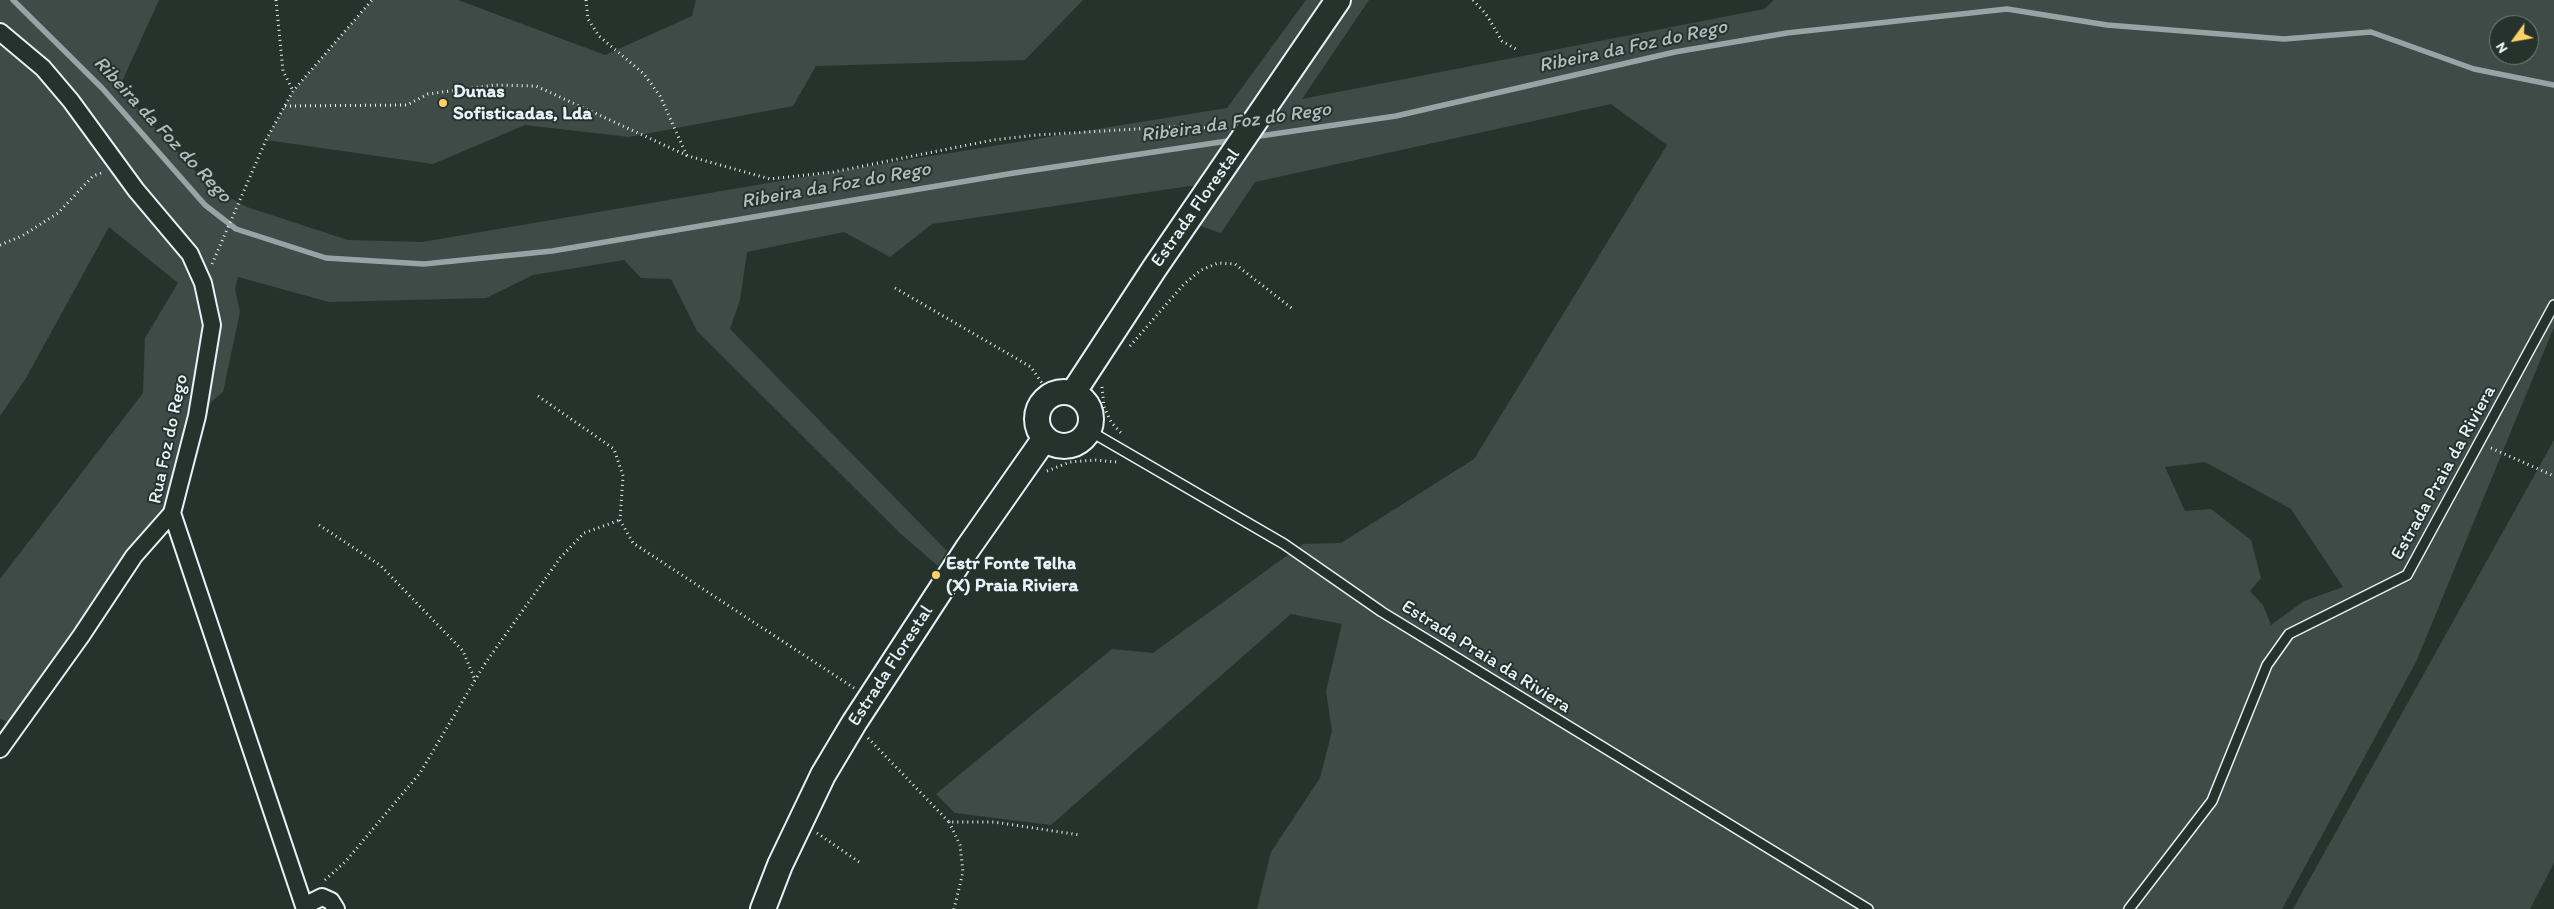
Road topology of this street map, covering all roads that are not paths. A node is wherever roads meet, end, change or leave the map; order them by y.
1 (1338, 0) edge
2 (0, 32) edge
3 (2554, 305) edge
4 (1073, 393) junction
5 (1088, 430) junction
6 (1045, 438) junction
7 (172, 513) junction
8 (0, 749) edge
9 (304, 905) edge
10 (336, 909) edge
11 (763, 909) edge
12 (1868, 909) edge
13 (2129, 909) edge

1 - 4 main road, Estrada Florestal
2 - 7 street, Rua Foz do Rego
3 - 13 lane, Estrada Praia da Riviera
4 - 5 main road
4 - 6 main road
5 - 6 main road
5 - 12 lane, Estrada Praia da Riviera
6 - 11 main road, Estrada Florestal
7 - 8 street
7 - 9 street, Rua Foz do Rego
9 - 10 street

